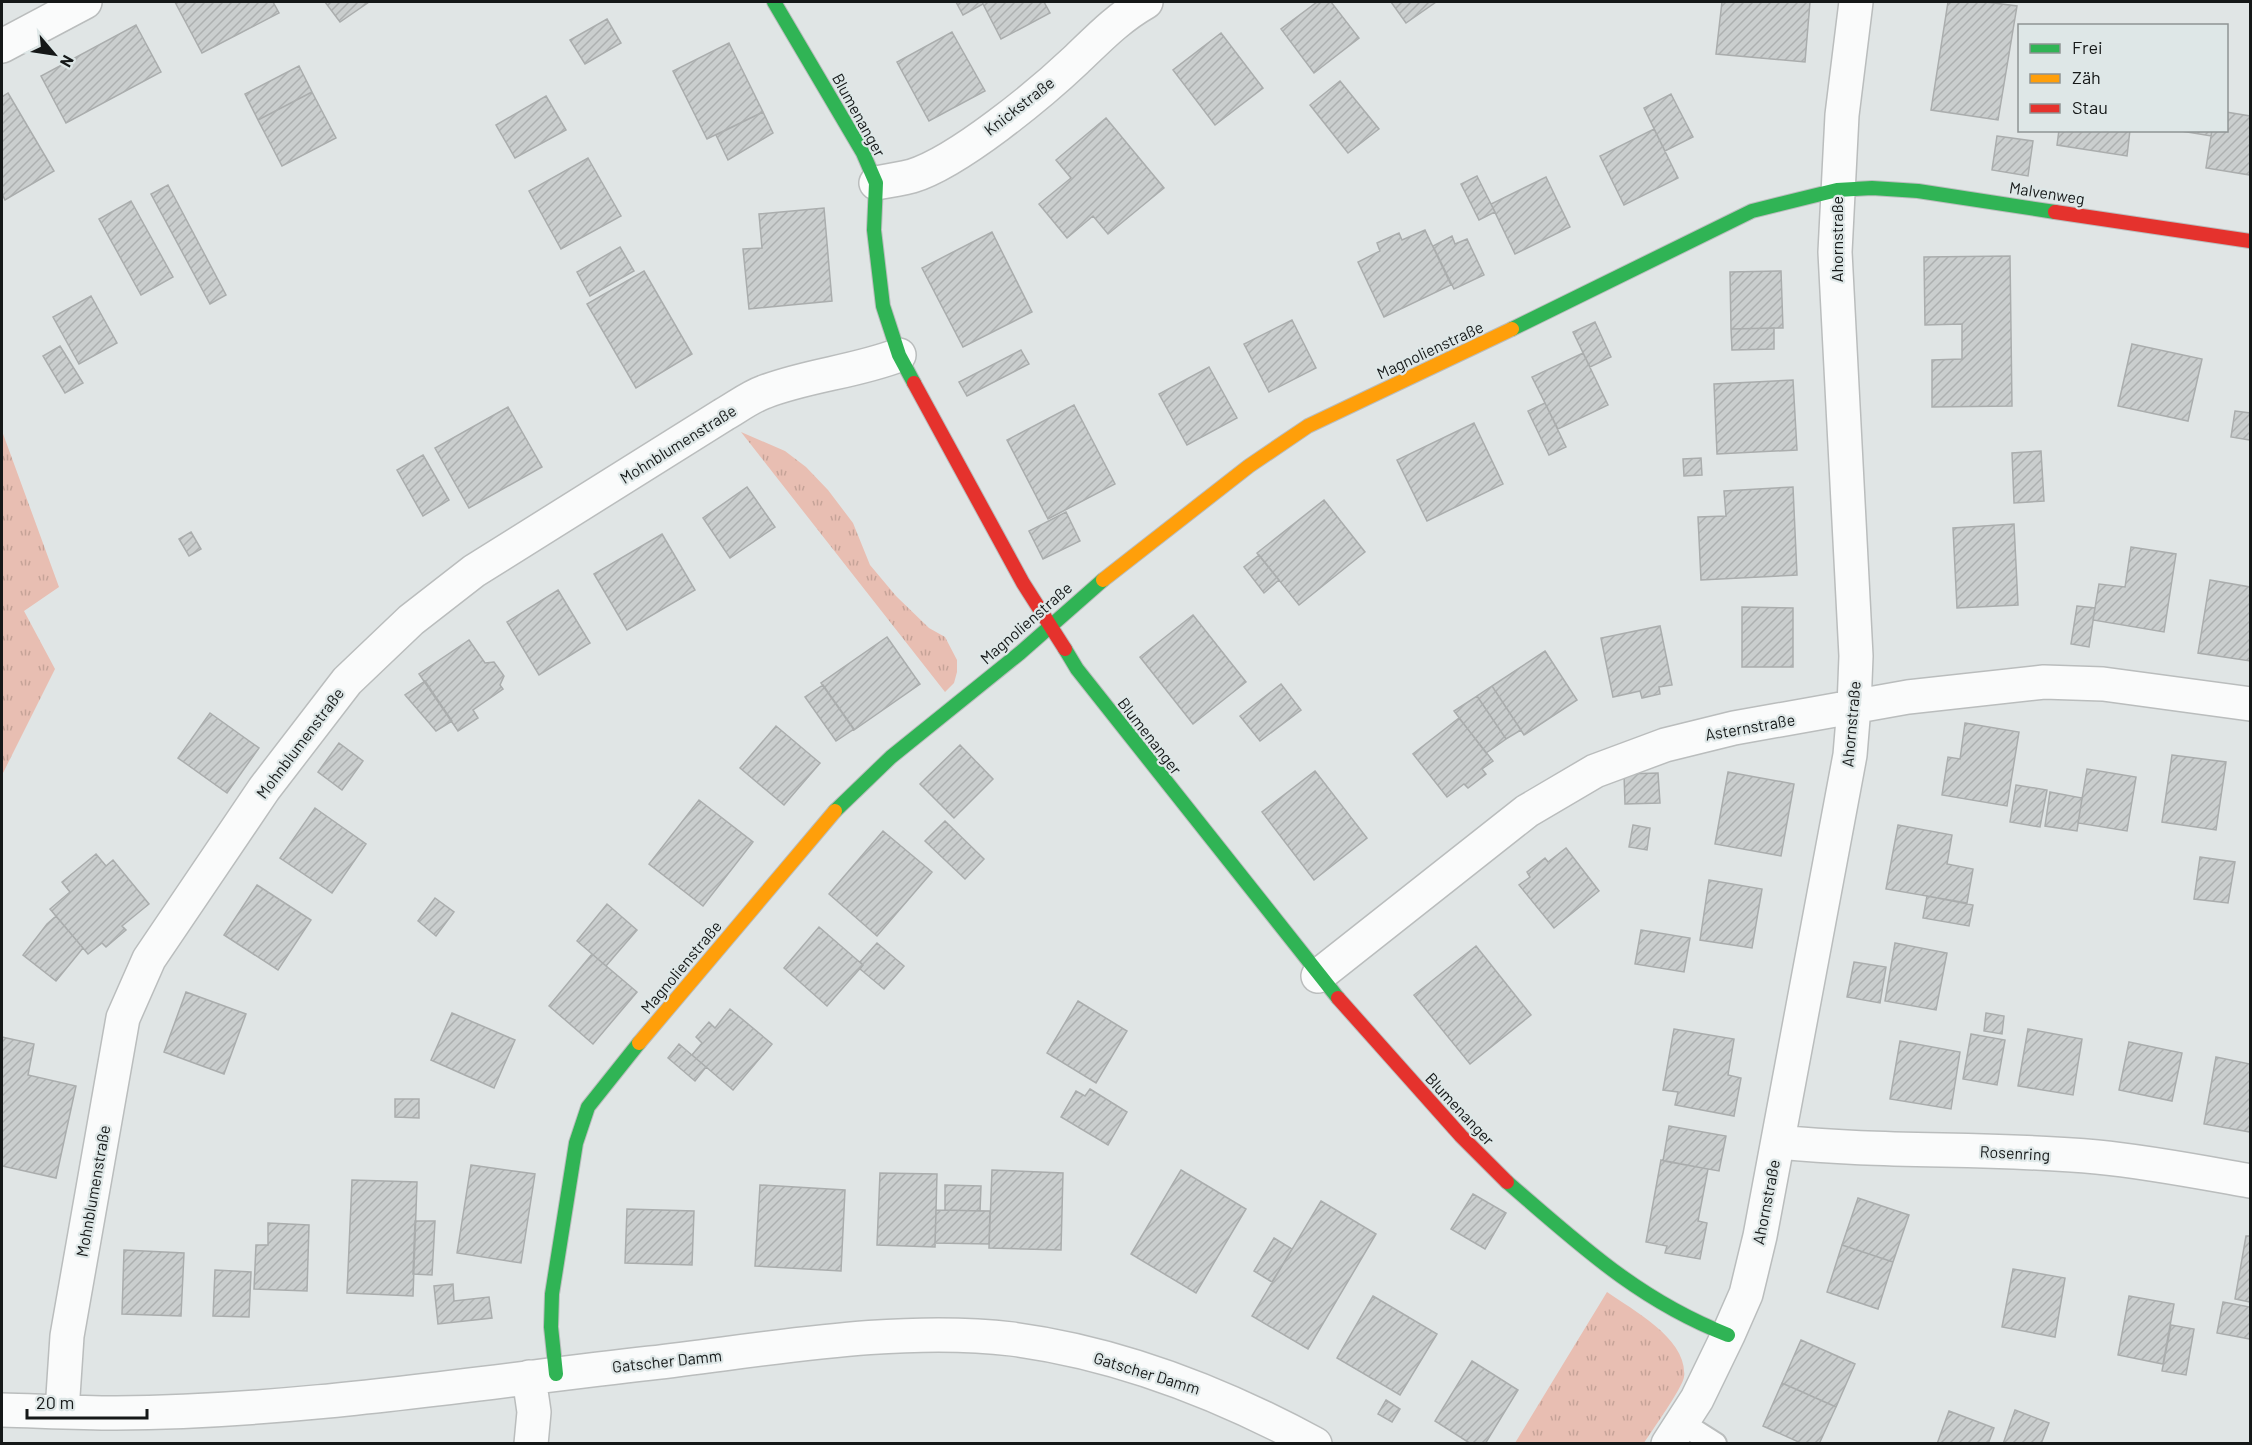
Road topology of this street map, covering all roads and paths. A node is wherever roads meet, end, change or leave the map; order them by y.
1 (85, 2) edge
2 (774, 2) edge
3 (1856, 2) edge
4 (1125, 7) edge
5 (2, 46) edge
6 (876, 183) junction
7 (1837, 190) junction
8 (2250, 241) edge
9 (899, 355) junction
10 (1049, 626) junction
11 (2250, 705) edge
12 (1854, 706) junction
13 (1318, 976) junction
14 (1778, 1142) junction
15 (2250, 1181) edge
16 (1728, 1335) junction
17 (543, 1375) junction
18 (2, 1410) edge
19 (62, 1411) junction
20 (1675, 1433) edge
21 (531, 1443) edge
22 (1315, 1443) edge
23 (1715, 1443) edge

1 - 5 street
2 - 6 street, Blumenanger
3 - 7 street, Ahornstraße
4 - 6 street, Knickstraße
6 - 9 street, Blumenanger
7 - 8 street, Malvenweg
7 - 10 street, Magnolienstraße
7 - 12 street, Ahornstraße
9 - 10 street, Blumenanger
9 - 19 street, Mohnblumenstraße
10 - 13 street, Blumenanger
10 - 17 street, Magnolienstraße
11 - 12 street, Asternstraße
12 - 13 street, Asternstraße
12 - 14 street, Ahornstraße
13 - 16 street, Blumenanger
14 - 15 street, Rosenring
14 - 16 street, Ahornstraße
16 - 20 street, Ahornstraße
17 - 19 street, Gatscher Damm
17 - 21 street
17 - 22 street, Gatscher Damm
18 - 19 street, Gatscher Damm
20 - 23 lane, Ahornstraße

